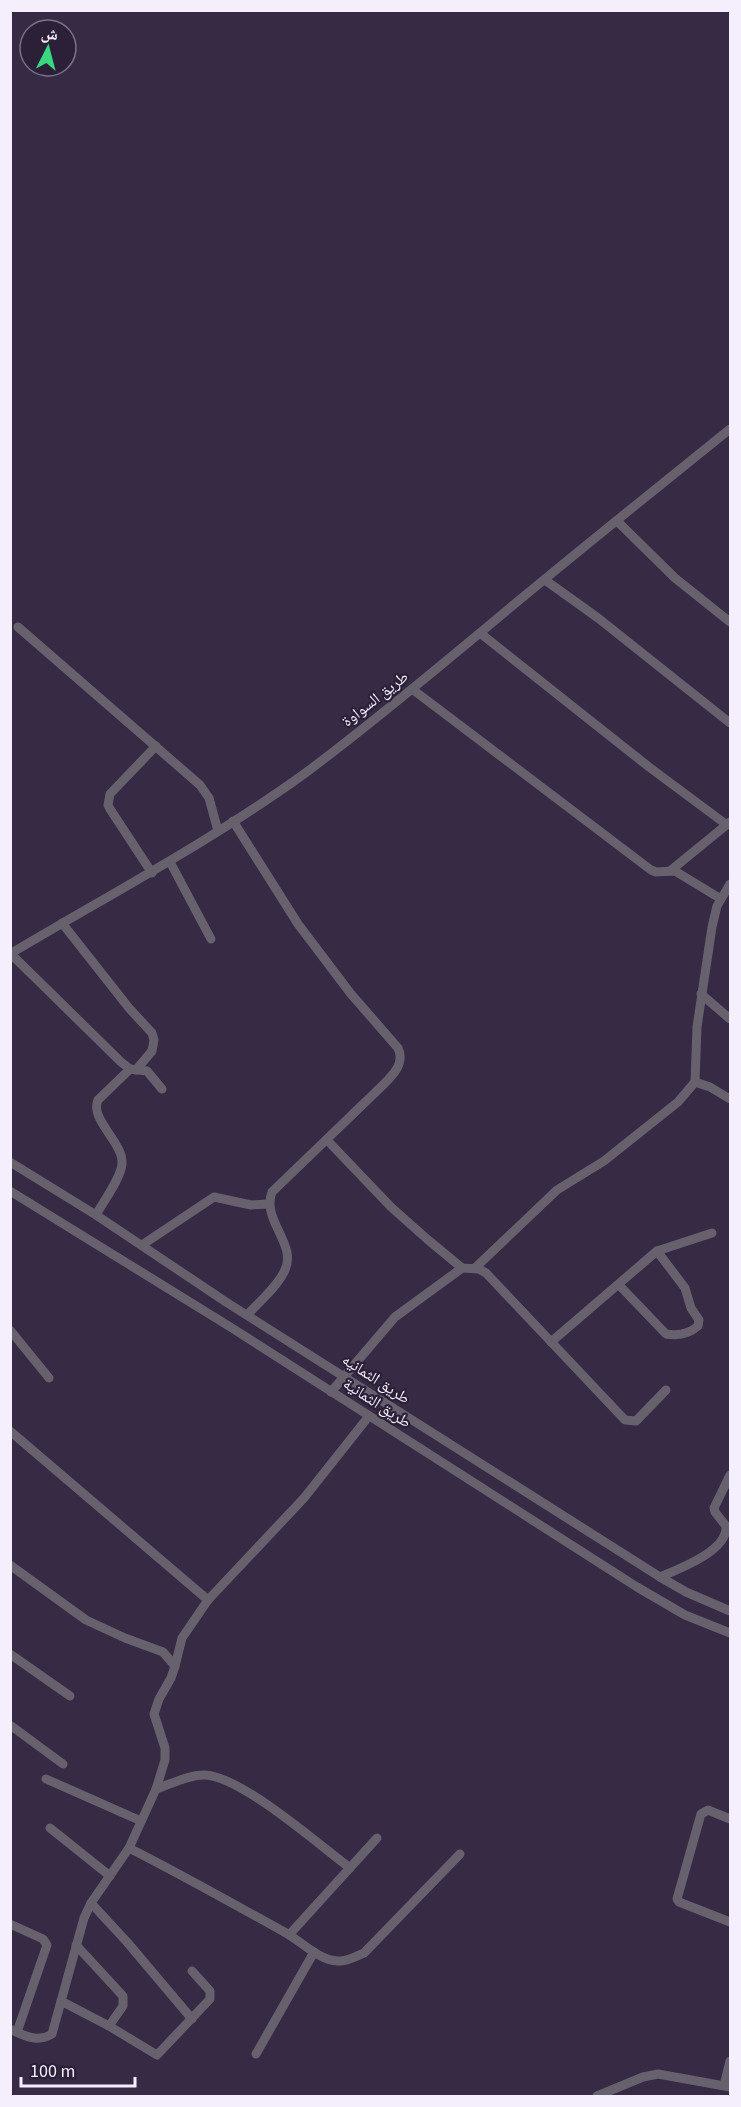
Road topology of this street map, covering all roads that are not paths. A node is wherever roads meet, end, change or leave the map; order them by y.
1 (730, 429) edge
2 (617, 521) junction
3 (545, 580) junction
4 (730, 622) edge
5 (18, 627) dead end
6 (480, 633) junction
7 (412, 689) junction
8 (730, 723) edge
9 (156, 746) junction
10 (233, 821) junction
11 (729, 823) edge
12 (218, 831) junction
13 (170, 862) junction
14 (670, 871) junction
15 (152, 873) junction
16 (730, 884) edge
17 (721, 899) junction
18 (62, 923) junction
19 (211, 939) dead end
20 (11, 954) edge
21 (701, 994) junction
22 (730, 1019) edge
23 (133, 1069) junction
24 (695, 1082) junction
25 (162, 1089) dead end
26 (730, 1099) edge
27 (327, 1140) junction
28 (10, 1162) edge
29 (10, 1191) edge
30 (269, 1204) junction
31 (96, 1215) junction
32 (712, 1233) dead end
33 (142, 1245) junction
34 (657, 1251) junction
35 (462, 1268) junction
36 (476, 1268) junction
37 (619, 1285) junction
38 (247, 1315) junction
39 (10, 1330) edge
40 (551, 1342) junction
41 (344, 1376) junction
42 (49, 1378) dead end
43 (666, 1390) dead end
44 (331, 1392) junction
45 (369, 1416) junction
46 (10, 1431) edge
47 (730, 1475) edge
48 (10, 1565) edge
49 (660, 1577) junction
50 (208, 1600) junction
51 (730, 1611) edge
52 (730, 1633) edge
53 (10, 1654) edge
54 (175, 1666) junction
55 (70, 1696) dead end
56 (10, 1725) edge
57 (63, 1764) dead end
58 (46, 1779) dead end
59 (156, 1789) junction
60 (730, 1819) edge
61 (141, 1821) junction
62 (50, 1828) dead end
63 (377, 1838) dead end
64 (129, 1848) junction
65 (460, 1854) dead end
66 (350, 1868) junction
67 (110, 1876) junction
68 (91, 1903) junction
69 (730, 1922) edge
70 (10, 1924) edge
71 (289, 1935) junction
72 (76, 1945) junction
73 (314, 1952) junction
74 (192, 1971) dead end
75 (61, 2001) junction
76 (192, 2019) junction
77 (109, 2026) junction
78 (14, 2030) edge
79 (256, 2054) dead end
80 (730, 2061) edge
81 (727, 2086) edge
82 (597, 2097) edge

1 - 2 street, طريق السواوة
2 - 3 street, طريق السواوة
2 - 4 street
3 - 6 street, طريق السواوة
3 - 8 street
5 - 9 street
6 - 7 street, طريق السواوة
6 - 11 street
7 - 10 street, طريق السواوة
7 - 14 street
9 - 12 street
9 - 15 street
10 - 12 street, طريق السواوة
10 - 27 street
11 - 14 street
12 - 13 street, طريق السواوة
13 - 15 street, طريق السواوة
13 - 19 street
14 - 17 street
15 - 18 street, طريق السواوة
16 - 17 street
17 - 21 street
18 - 20 street, طريق السواوة
18 - 23 street
20 - 23 street
21 - 22 street
21 - 24 street
23 - 25 street
23 - 31 street
24 - 26 street
24 - 36 street
27 - 30 street
27 - 35 street
28 - 31 street, طريق الثمانيه
29 - 44 street, طريق الثمانية
30 - 33 street
30 - 38 street
31 - 33 street, طريق الثمانيه
32 - 34 street
33 - 38 street, طريق الثمانيه
34 - 37 street
34 - 37 street
35 - 36 street
35 - 41 street
36 - 40 street
37 - 40 street
38 - 41 street, طريق الثمانيه
39 - 42 street
40 - 43 street
41 - 44 street
41 - 49 street, طريق الثمانيه
44 - 45 street, طريق الثمانية
45 - 50 street
45 - 52 street, طريق الثمانية
46 - 50 street
47 - 49 street
48 - 54 street
49 - 51 street, طريق الثمانيه
50 - 54 street
53 - 55 street
54 - 59 street
56 - 57 street
58 - 61 street
59 - 61 street
59 - 66 street
60 - 69 street
61 - 64 street
62 - 67 street
63 - 66 street
64 - 67 street
64 - 71 street
65 - 73 street
66 - 71 street
67 - 68 street
68 - 72 street
68 - 76 street
70 - 78 street
71 - 73 street
72 - 75 street
72 - 77 street
73 - 79 street
74 - 76 street
75 - 77 street
75 - 78 street
76 - 77 street
80 - 81 street
81 - 82 street

